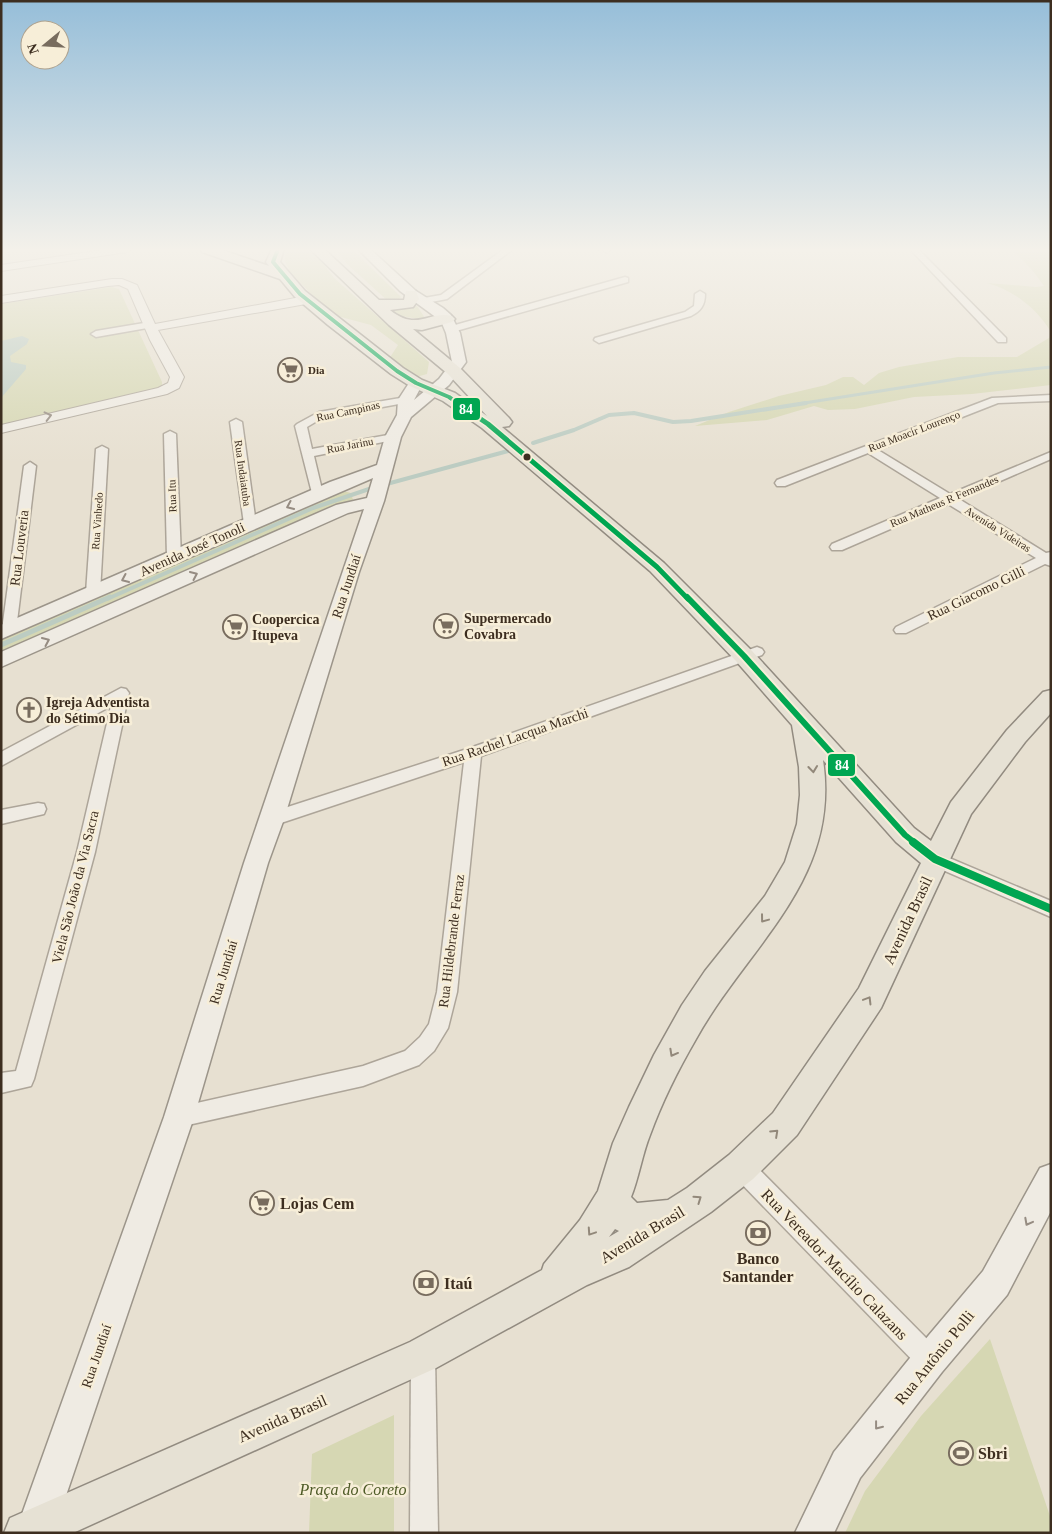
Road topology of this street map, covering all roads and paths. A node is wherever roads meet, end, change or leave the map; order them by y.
1 (148, 321) edge
2 (174, 321) edge
3 (333, 321) edge
4 (447, 321) joint
5 (665, 321) edge
6 (983, 321) edge
7 (394, 322) joint
8 (150, 325) junction
9 (96, 334) dead end
10 (599, 340) dead end
11 (1002, 340) dead end
12 (454, 371) junction
13 (416, 382) junction
14 (473, 389) junction
15 (441, 394) junction
16 (1051, 398) edge
17 (405, 407) junction
18 (236, 422) dead end
19 (488, 424) junction
20 (509, 428) junction
21 (1, 429) edge
22 (170, 434) dead end
23 (393, 437) junction
24 (874, 447) junction
25 (102, 449) dead end
26 (307, 454) junction
27 (1051, 455) edge
28 (30, 466) dead end
29 (781, 483) dead end
30 (372, 488) junction
31 (317, 494) junction
32 (954, 497) junction
33 (250, 524) junction
34 (837, 547) dead end
35 (174, 557) junction
36 (1049, 557) edge
37 (93, 593) junction
38 (901, 630) dead end
39 (5, 632) edge
40 (750, 654) junction
41 (1, 660) edge
42 (1051, 698) edge
43 (803, 721) junction
44 (473, 753) junction
45 (1, 760) edge
46 (38, 809) dead end
47 (1, 817) edge
48 (272, 819) junction
49 (938, 854) junction
50 (1051, 909) edge
51 (1, 1083) edge
52 (179, 1117) junction
53 (741, 1167) junction
54 (1050, 1180) edge
55 (611, 1202) junction
56 (672, 1216) junction
57 (550, 1285) junction
58 (423, 1355) junction
59 (930, 1360) junction
60 (30, 1530) edge
61 (424, 1533) edge
62 (814, 1533) edge

1 - 8 street
2 - 8 street
3 - 13 main road
4 - 7 main road
4 - 12 main road
5 - 10 street
6 - 11 street
7 - 12 main road
8 - 9 street
21 -> 8 street
12 - 14 main road
12 - 15 main road, Rua Jundiaí
13 - 15 main road
13 - 17 main road, Rua Jundiaí
14 - 15 main road
14 - 20 main road
15 - 17 main road, Rua Jundiaí
15 - 19 main road
16 - 24 street, Rua Moacir Lourenço
17 - 23 main road, Rua Jundiaí
17 - 26 street, Rua Campinas
18 - 33 street, Rua Indaiatuba
19 - 20 main road
19 - 40 main road
20 - 40 main road
22 - 35 street, Rua Itu
23 - 26 street, Rua Jarinu
23 - 30 main road, Rua Jundiaí
24 - 29 street, Rua Moacir Lourenço
24 - 32 street, Avenida Videiras
25 - 37 street, Rua Vinhedo
26 - 31 street, Rua Campinas
27 - 32 street, Rua Matheus R Fernandes
28 - 39 street, Rua Louveria
30 - 31 main road, Avenida José Tonoli
41 -> 30 main road, Avenida José Tonoli
30 - 48 main road, Rua Jundiaí
31 -> 33 main road, Avenida José Tonoli
32 - 34 street, Rua Matheus R Fernandes
32 - 36 street, Avenida Videiras
33 - 35 main road, Avenida José Tonoli
35 -> 37 main road, Avenida José Tonoli
36 - 38 street, Rua Giacomo Gilli
37 - 39 main road, Avenida José Tonoli
40 - 43 main road
40 - 44 street, Rua Rachel Lacqua Marchi
40 - 49 main road
42 - 49 main road, Avenida Brasil
43 - 49 main road
43 -> 55 main road
44 - 48 street, Rua Rachel Lacqua Marchi
44 - 52 street, Rua Hildebrande Ferraz
45 - 51 street, Viela São João da Via Sacra
46 - 47 street
48 - 52 main road, Rua Jundiaí
49 - 50 street
53 -> 49 main road, Avenida Brasil
52 - 60 main road, Rua Jundiaí
56 -> 53 main road, Avenida Brasil
53 - 59 street, Rua Vereador Macílio Calazans
54 -> 59 main road, Rua Antônio Polli
55 - 56 main road
55 -> 57 main road
56 - 57 main road, Avenida Brasil
57 - 58 main road, Avenida Brasil
58 - 60 main road, Avenida Brasil
58 - 61 street
59 -> 62 main road, Rua Antônio Polli

